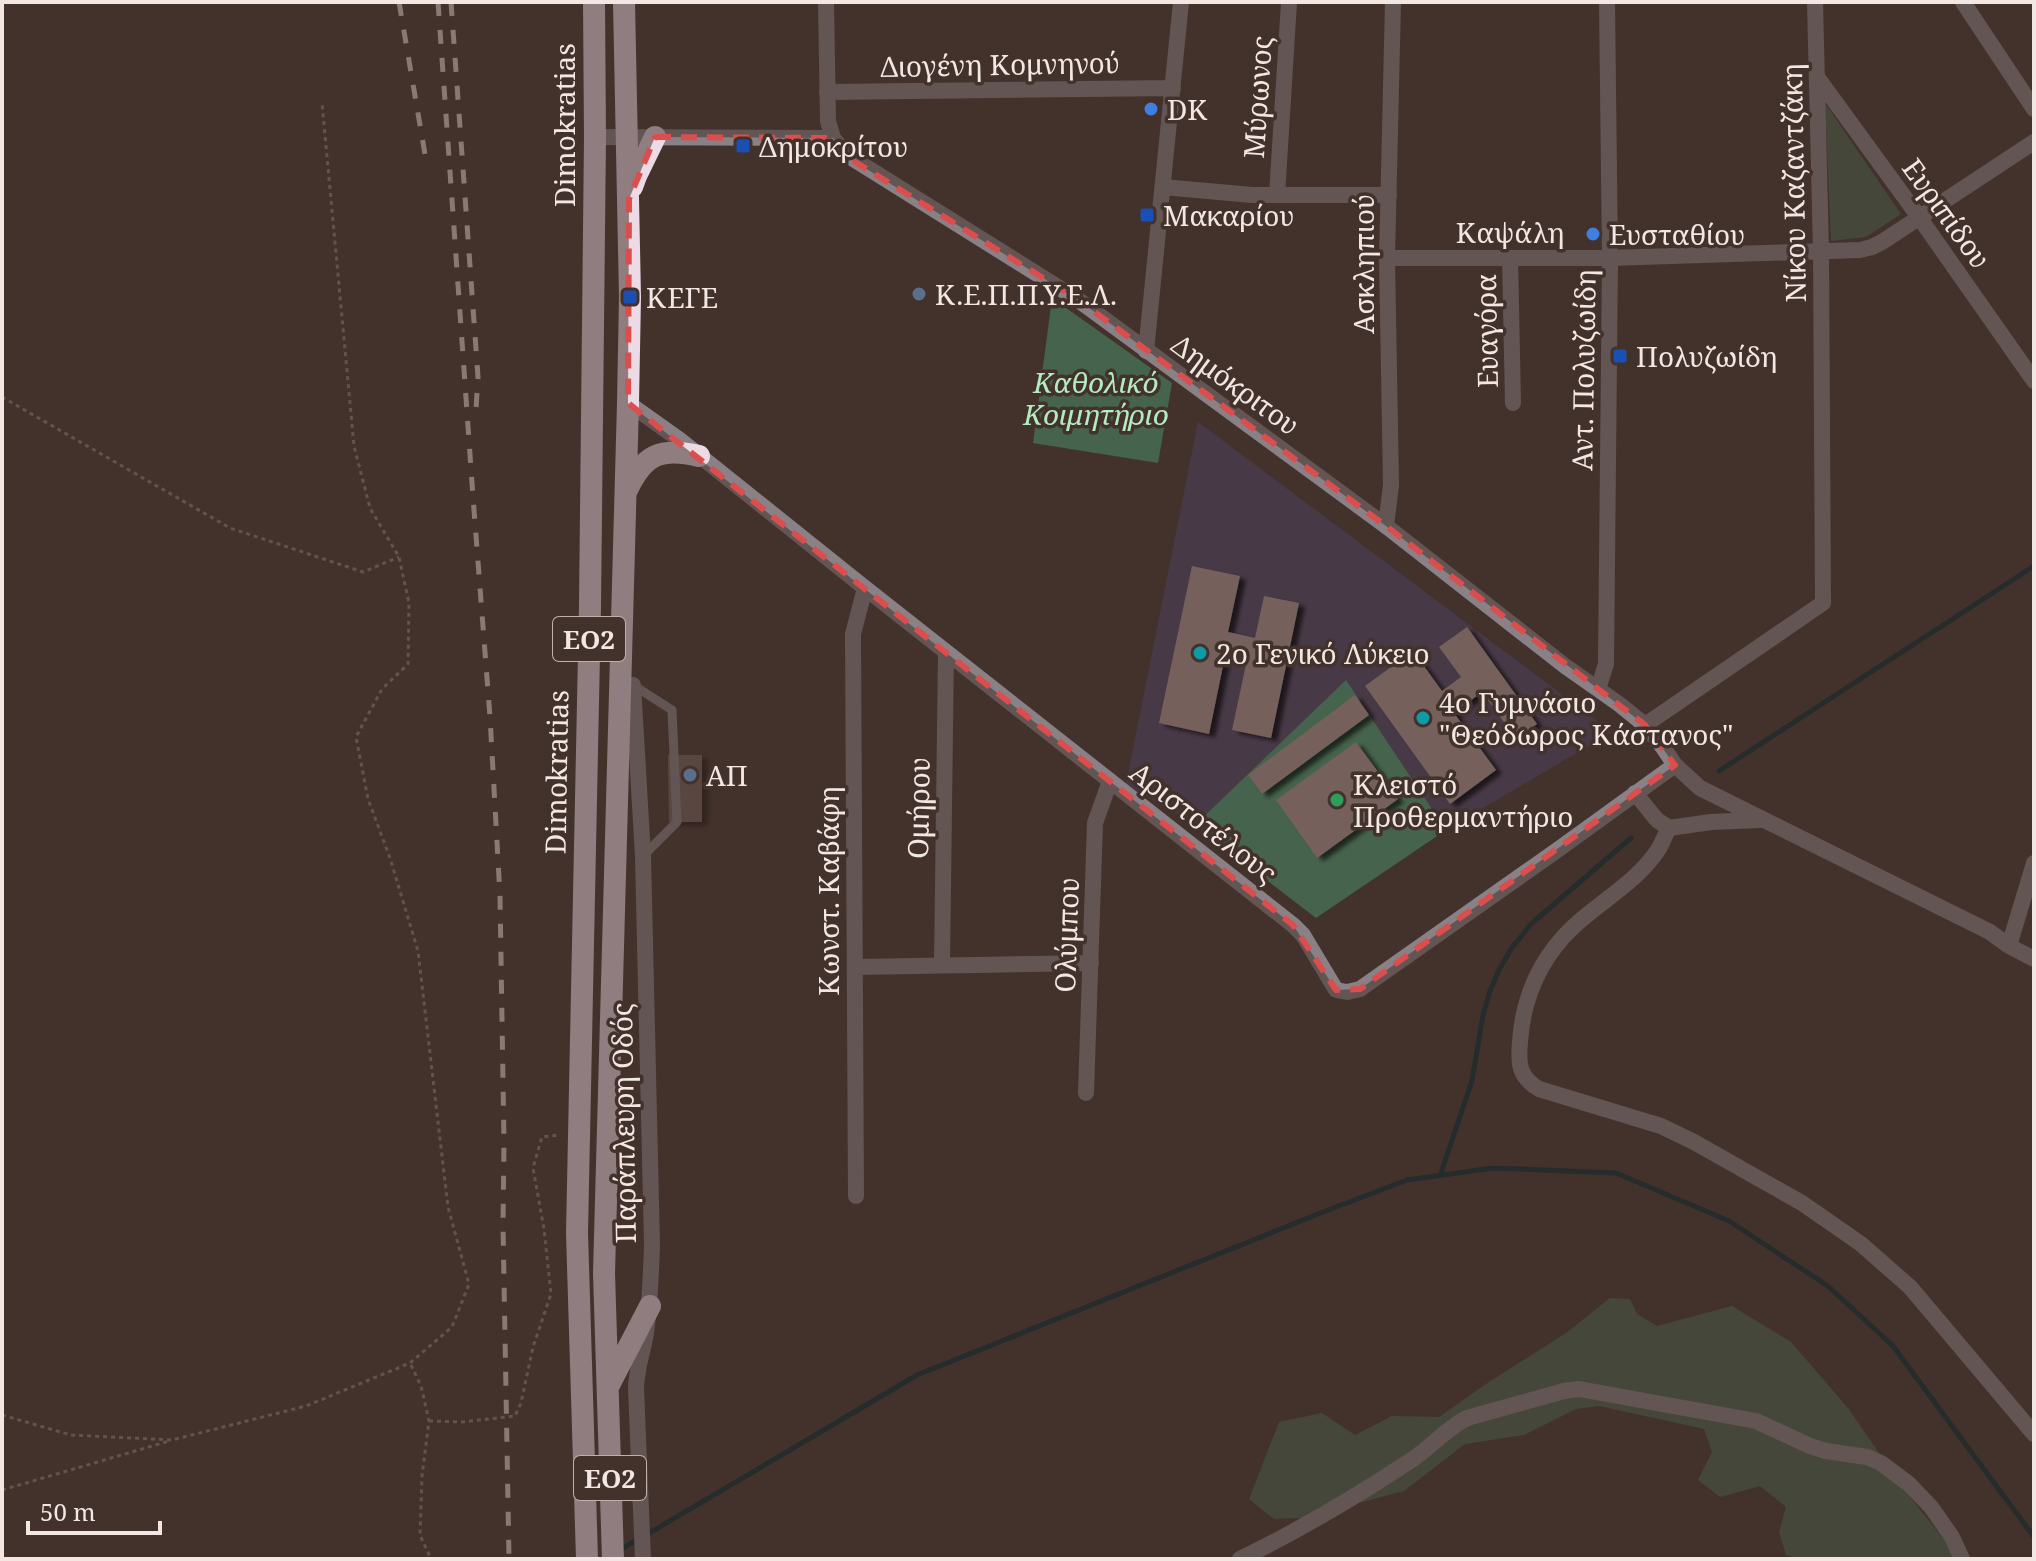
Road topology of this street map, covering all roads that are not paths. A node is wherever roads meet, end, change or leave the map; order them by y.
1 (594, 2) edge
2 (624, 2) edge
3 (826, 2) edge
4 (1181, 2) edge
5 (1289, 2) edge
6 (1393, 2) edge
7 (1607, 2) edge
8 (1815, 2) edge
9 (1963, 2) edge
10 (1817, 77) junction
11 (1173, 88) junction
12 (827, 92) junction
13 (2034, 109) edge
14 (595, 137) junction
15 (627, 137) junction
16 (655, 137) junction
17 (833, 138) junction
18 (2034, 142) edge
19 (1163, 187) junction
20 (1277, 195) junction
21 (1389, 195) junction
22 (629, 199) junction
23 (1919, 217) junction
24 (1821, 251) junction
25 (1387, 258) junction
26 (1510, 258) junction
27 (1610, 258) junction
28 (1146, 351) junction
29 (2034, 381) edge
30 (628, 403) junction
31 (1513, 403) dead end
32 (699, 456) junction
33 (627, 491) junction
34 (1386, 526) junction
35 (865, 588) junction
36 (623, 609) junction
37 (946, 652) junction
38 (633, 685) junction
39 (1598, 689) junction
40 (1645, 725) junction
41 (1675, 765) junction
42 (1110, 781) junction
43 (1635, 793) junction
44 (1762, 820) junction
45 (1669, 828) junction
46 (643, 856) junction
47 (2034, 863) edge
48 (2009, 946) junction
49 (2034, 959) edge
50 (1091, 963) junction
51 (942, 965) junction
52 (855, 967) junction
53 (1086, 1093) dead end
54 (856, 1196) dead end
55 (650, 1306) junction
56 (606, 1395) junction
57 (2034, 1434) edge
58 (587, 1559) edge
59 (613, 1559) edge
60 (643, 1559) edge
61 (1240, 1559) edge
62 (1962, 1559) edge

1 - 14 highway, Dimokratias / ΕΟ2
2 - 15 highway, ΕΟ2
3 - 12 street
4 - 11 street
5 - 20 street, Μύρωνος
6 - 21 street, Ασκληπιού
7 - 27 street, Αντ. Πολυζωίδη
8 - 10 street, Νίκου Καζαντζάκη
9 - 13 street
10 - 23 street, Ευριπίδου
10 - 24 street, Νίκου Καζαντζάκη
11 - 12 street, Διογένη Κομνηνού
11 - 19 street
12 - 17 street
14 - 15 street
14 - 58 highway, Dimokratias / ΕΟ2
15 - 16 street
15 - 22 highway, ΕΟ2
16 - 17 street
16 - 22 highway
17 - 28 street, Δημόκριτου
18 - 23 street
19 - 20 street
19 - 28 street
20 - 21 street
21 - 25 street, Ασκληπιού
22 - 30 highway, ΕΟ2
23 - 24 street, Καψάλη
23 - 29 street, Ευριπίδου
24 - 27 street, Καψάλη
24 - 40 street, Νίκου Καζαντζάκη
25 - 26 street, Καψάλη
25 - 34 street, Ασκληπιού
26 - 27 street, Καψάλη
26 - 31 street, Ευαγόρα
27 - 39 street, Αντ. Πολυζωίδη
28 - 34 street, Δημόκριτου
30 - 32 street, Αριστοτέλους
30 - 33 highway, ΕΟ2
32 - 33 highway
32 - 35 street, Αριστοτέλους
33 - 36 highway, ΕΟ2
34 - 39 street, Δημόκριτου
35 - 37 street, Αριστοτέλους
35 - 52 street, Κωνστ. Καβάφη
36 - 38 highway
36 - 56 highway, ΕΟ2
37 - 42 street, Αριστοτέλους
37 - 51 street, Ομήρου
38 - 46 street, Παράπλευρη Οδός
38 - 46 lane
39 - 40 street
40 - 41 street
41 - 43 street, Αριστοτέλους
41 - 44 street
42 - 43 street, Αριστοτέλους
42 - 50 street, Ολύμπου
43 - 45 street
44 - 45 street
44 - 48 street
45 - 57 street
46 - 55 street, Παράπλευρη Οδός
47 - 48 street
48 - 49 street
50 - 51 street
50 - 53 street, Ολύμπου
51 - 52 street
52 - 54 street, Κωνστ. Καβάφη
55 - 56 highway
55 - 60 street, Παράπλευρη Οδός
56 - 59 highway, ΕΟ2
61 - 62 street

